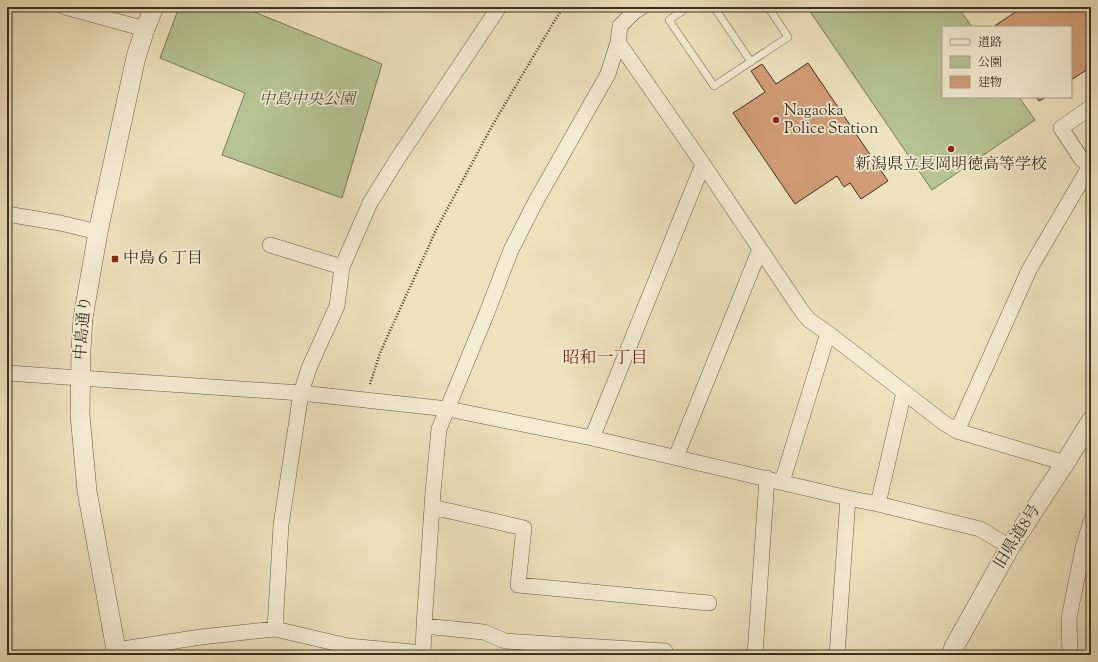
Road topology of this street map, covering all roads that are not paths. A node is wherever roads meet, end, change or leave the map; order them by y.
1 (65, 7) edge
2 (154, 7) edge
3 (500, 7) edge
4 (642, 7) edge
5 (688, 7) edge
6 (714, 7) edge
7 (768, 7) edge
8 (145, 29) junction
9 (618, 42) junction
10 (751, 62) junction
11 (1091, 107) edge
12 (703, 164) junction
13 (1091, 164) edge
14 (7, 214) edge
15 (98, 232) junction
16 (270, 245) dead end
17 (760, 249) junction
18 (342, 267) junction
19 (828, 333) junction
20 (7, 373) edge
21 (80, 379) junction
22 (904, 392) junction
23 (301, 394) junction
24 (448, 409) junction
25 (1089, 429) edge
26 (957, 430) junction
27 (592, 438) junction
28 (676, 457) junction
29 (1065, 463) junction
30 (767, 478) junction
31 (782, 482) junction
32 (848, 498) junction
33 (878, 504) junction
34 (432, 507) junction
35 (1091, 521) edge
36 (1010, 547) junction
37 (1087, 549) edge
38 (709, 603) dead end
39 (424, 626) junction
40 (275, 629) junction
41 (116, 652) edge
42 (423, 654) edge
43 (665, 655) edge
44 (755, 655) edge
45 (837, 655) edge
46 (951, 655) edge
47 (1070, 655) edge

1 - 8 street
2 - 8 street, 中島通り
3 - 18 street
4 - 9 street
5 - 10 lane
6 - 10 lane
7 - 10 lane
8 - 15 street, 中島通り
9 - 12 street
9 - 24 street
11 - 13 street
12 - 17 street
12 - 27 street
13 - 26 street
14 - 15 street
15 - 21 street, 中島通り
16 - 18 street
17 - 19 street
17 - 28 street
18 - 23 street
19 - 22 street
19 - 31 street
20 - 21 street
21 - 23 street
21 - 41 street, 中島通り
22 - 26 street
22 - 33 street
23 - 24 street
23 - 40 street
24 - 27 street
24 - 34 street
25 - 29 street, 旧県道8号
26 - 29 street
27 - 28 street
28 - 30 street
29 - 36 street, 旧県道8号
30 - 31 street
30 - 44 street
31 - 32 street
32 - 33 street
32 - 45 street
33 - 36 street
34 - 38 street
34 - 39 street
35 - 37 street
36 - 46 street, 旧県道8号
37 - 47 street
39 - 42 street
39 - 43 street
40 - 41 street
40 - 42 street

